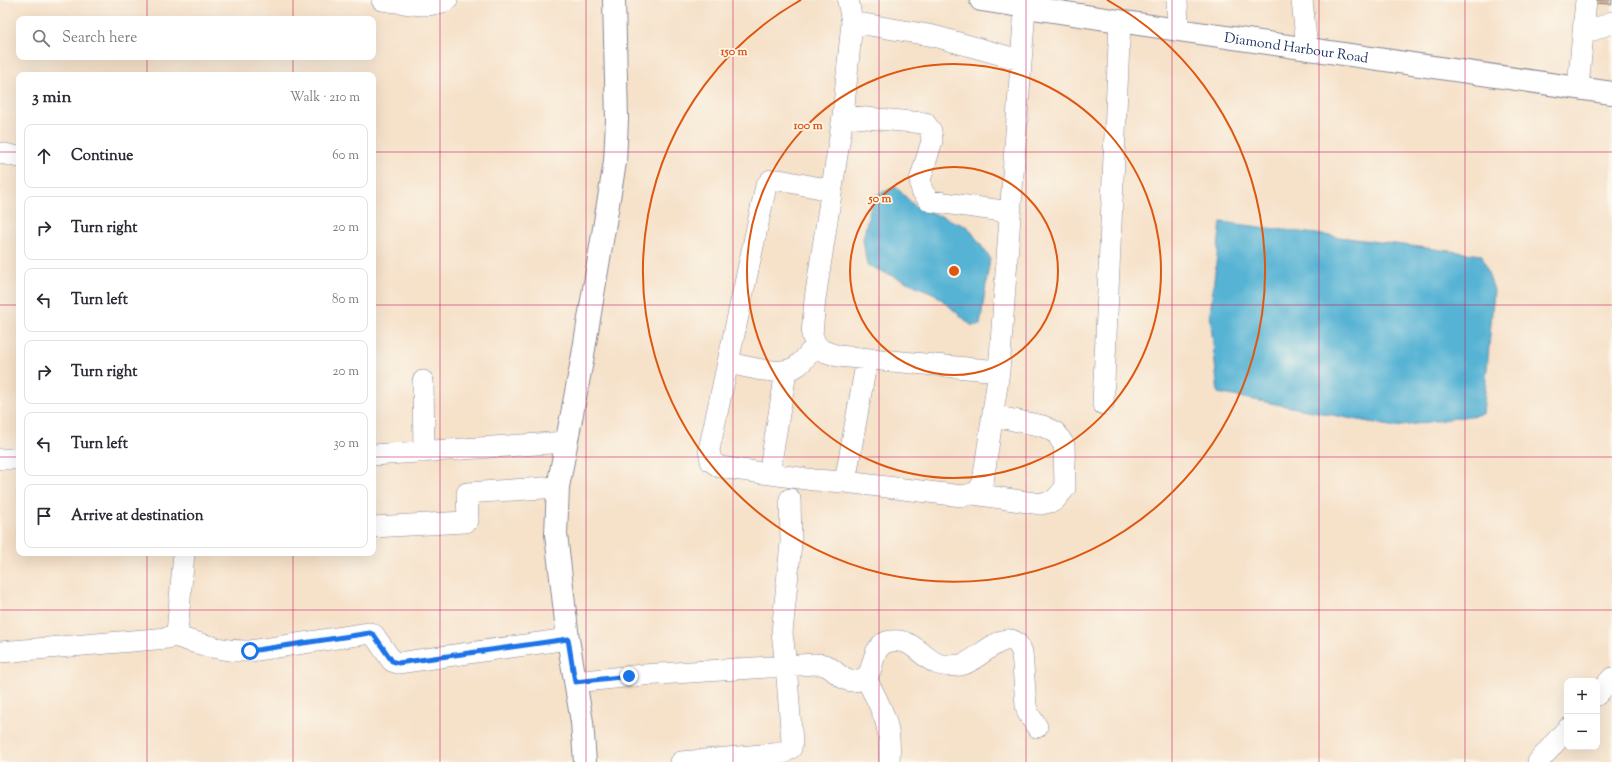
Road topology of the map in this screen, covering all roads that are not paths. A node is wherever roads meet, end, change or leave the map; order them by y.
1 (382, 0) edge
2 (447, 0) edge
3 (614, 0) edge
4 (848, 0) edge
5 (981, 0) edge
6 (1177, 0) edge
7 (1302, 0) edge
8 (1586, 0) edge
9 (1027, 4) edge
10 (1120, 21) junction
11 (852, 22) junction
12 (1612, 22) edge
13 (1178, 30) junction
14 (1584, 34) junction
15 (1308, 49) junction
16 (1020, 60) junction
17 (1578, 88) junction
18 (1612, 93) edge
19 (843, 116) junction
20 (0, 153) edge
21 (16, 156) edge
22 (831, 190) junction
23 (1010, 212) junction
24 (816, 345) junction
25 (867, 359) junction
26 (728, 363) junction
27 (999, 371) junction
28 (786, 372) junction
29 (423, 381) dead end
30 (1103, 404) dead end
31 (994, 416) junction
32 (566, 442) junction
33 (424, 452) junction
34 (376, 455) edge
35 (0, 459) edge
36 (16, 459) edge
37 (770, 474) junction
38 (845, 482) junction
39 (558, 487) junction
40 (974, 494) junction
41 (790, 499) dead end
42 (376, 527) edge
43 (184, 556) edge
44 (174, 636) junction
45 (568, 639) junction
46 (0, 652) edge
47 (786, 666) junction
48 (866, 678) junction
49 (1612, 678) edge
50 (575, 682) junction
51 (1600, 691) edge
52 (1037, 727) dead end
53 (1564, 732) edge
54 (585, 762) edge
55 (681, 762) edge
56 (889, 762) edge
57 (1538, 762) edge

1 - 2 street
3 - 32 main road
4 - 11 street
5 - 9 main road, Diamond Harbour Road
6 - 13 street
7 - 15 street
8 - 14 street
9 - 10 main road, Diamond Harbour Road
9 - 16 street
10 - 13 main road, Diamond Harbour Road
10 - 30 street
11 - 16 street
11 - 19 street
12 - 14 street
13 - 15 main road, Diamond Harbour Road
14 - 17 street
15 - 17 main road, Diamond Harbour Road
16 - 23 street
17 - 18 main road, Diamond Harbour Road
19 - 22 street
19 - 23 street
20 - 21 street
22 - 24 street
22 - 26 street
23 - 27 street
24 - 25 street
24 - 28 street
25 - 27 street
25 - 38 street
26 - 28 street
26 - 37 street
27 - 31 street
28 - 37 street
29 - 33 street
31 - 40 street
31 - 40 street
32 - 33 street
32 - 39 main road
33 - 34 street
35 - 36 street
37 - 38 street
38 - 40 street
39 - 42 street
39 - 45 main road
41 - 47 street
43 - 44 street
44 - 45 street
44 - 46 street
45 - 50 main road
47 - 48 street
47 - 50 street
47 - 55 street
48 - 52 street
48 - 56 street
49 - 51 street
50 - 54 main road
53 - 57 street

